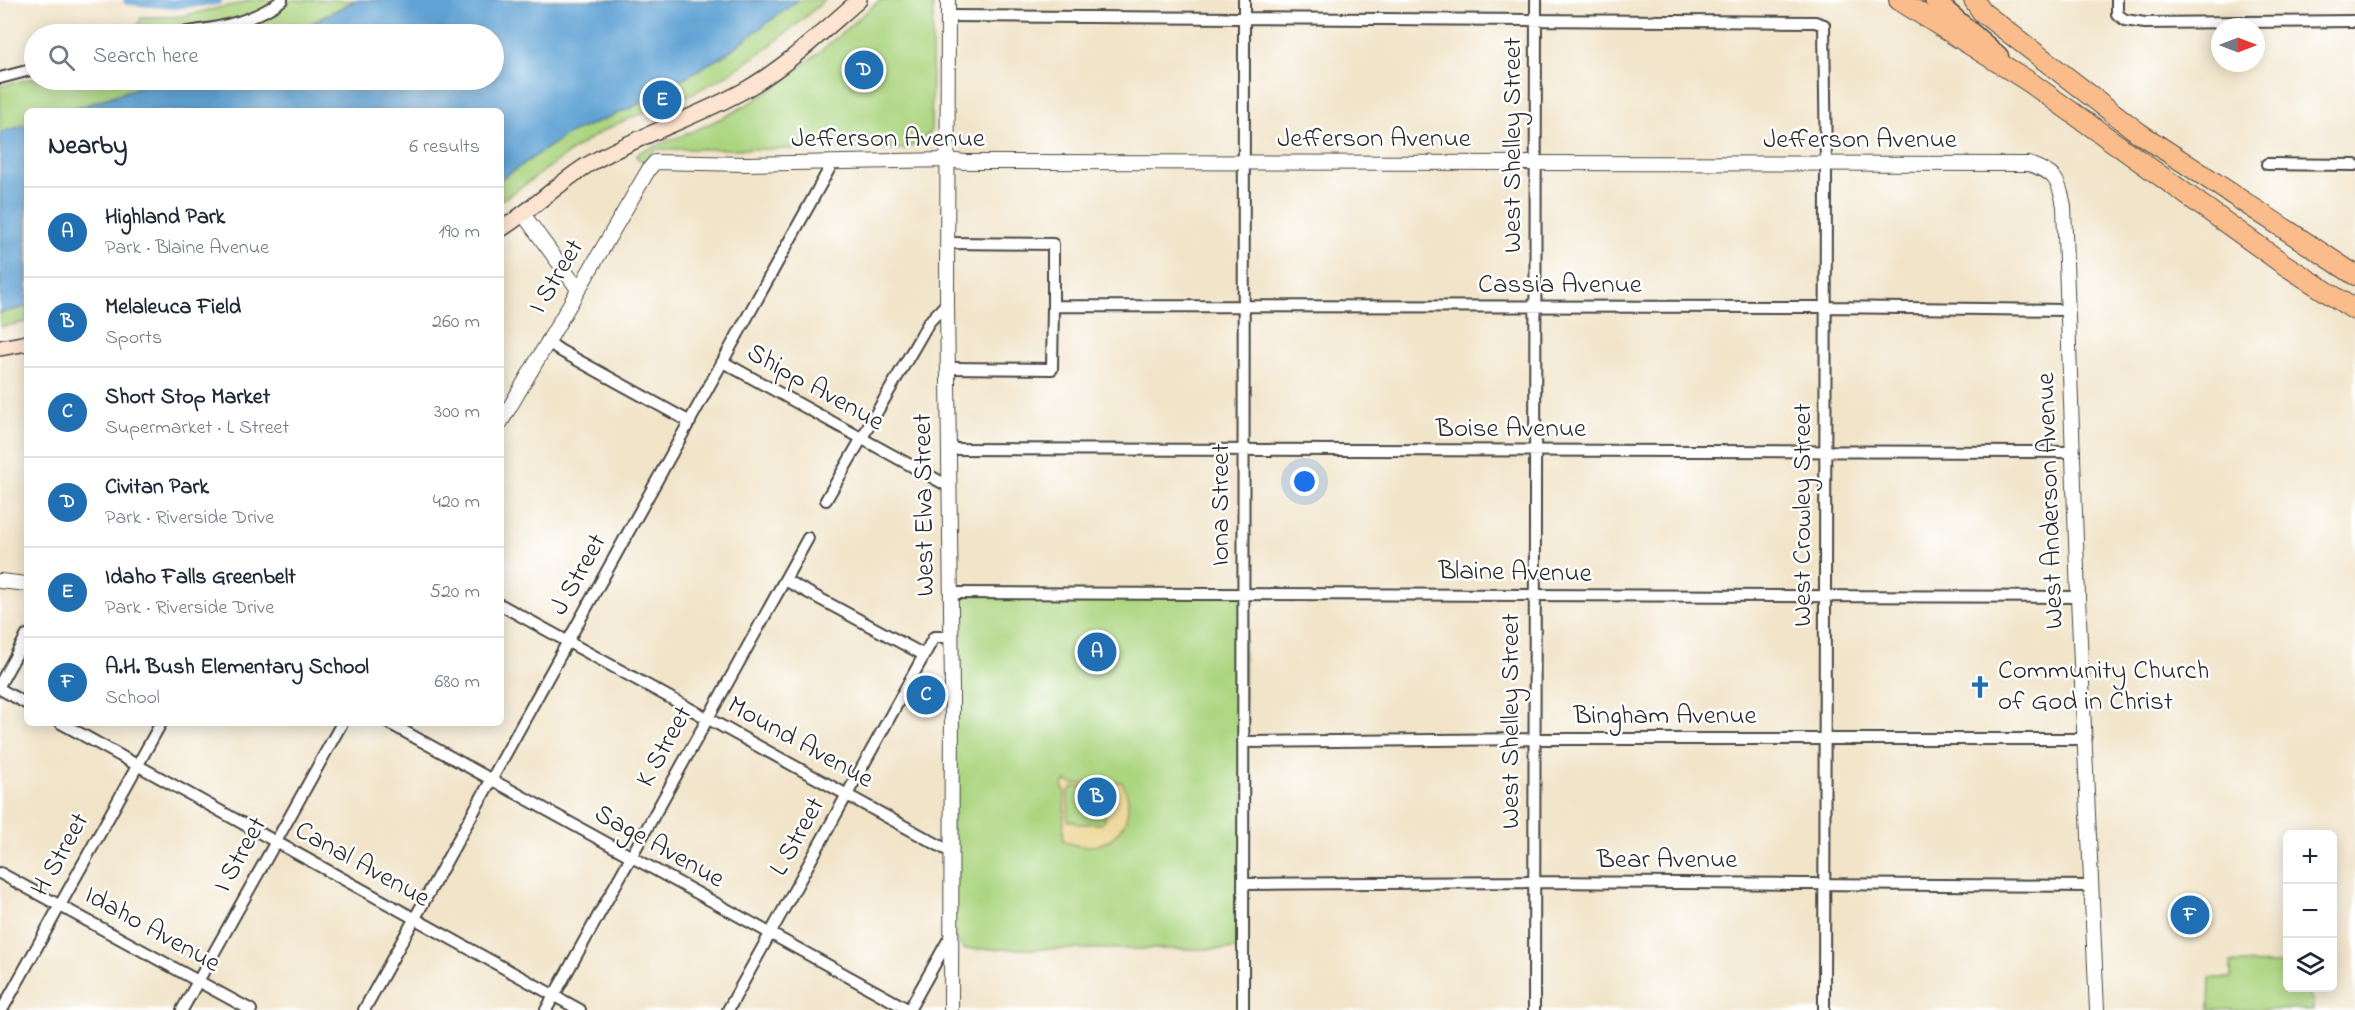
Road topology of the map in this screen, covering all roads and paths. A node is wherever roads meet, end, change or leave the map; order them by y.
1 (282, 0) edge
2 (859, 0) edge
3 (948, 0) edge
4 (1244, 0) edge
5 (1536, 0) edge
6 (1899, 0) edge
7 (1934, 0) edge
8 (2117, 0) edge
9 (1975, 4) edge
10 (948, 16) junction
11 (1244, 19) junction
12 (1536, 21) junction
13 (2355, 21) edge
14 (232, 24) edge
15 (24, 72) edge
16 (0, 78) edge
17 (2031, 83) junction
18 (947, 160) junction
19 (658, 161) joint
20 (833, 162) junction
21 (1244, 162) junction
22 (1535, 164) junction
23 (1826, 164) junction
24 (2267, 164) dead end
25 (2355, 165) edge
26 (2064, 206) joint
27 (523, 214) junction
28 (2268, 219) junction
29 (504, 227) edge
30 (947, 243) junction
31 (2355, 260) edge
32 (2282, 263) junction
33 (2355, 274) edge
34 (579, 289) junction
35 (947, 303) junction
36 (1053, 306) junction
37 (1244, 307) junction
38 (1535, 308) junction
39 (1826, 308) junction
40 (2067, 310) junction
41 (2355, 310) edge
42 (2355, 322) edge
43 (547, 341) junction
44 (24, 343) edge
45 (0, 348) edge
46 (723, 362) junction
47 (948, 368) junction
48 (504, 417) edge
49 (690, 422) junction
50 (861, 440) junction
51 (949, 449) junction
52 (1244, 450) junction
53 (1535, 451) junction
54 (1826, 451) junction
55 (2074, 452) junction
56 (950, 487) junction
57 (826, 500) dead end
58 (808, 538) dead end
59 (785, 580) junction
60 (0, 581) edge
61 (24, 584) edge
62 (951, 593) junction
63 (1244, 594) junction
64 (1534, 595) junction
65 (1826, 595) junction
66 (2078, 597) junction
67 (504, 606) edge
68 (951, 637) junction
69 (24, 640) edge
70 (567, 642) junction
71 (924, 655) junction
72 (0, 684) edge
73 (0, 689) edge
74 (24, 702) edge
75 (707, 717) junction
76 (66, 726) edge
77 (159, 726) edge
78 (340, 726) edge
79 (394, 726) edge
80 (1534, 739) junction
81 (1825, 739) junction
82 (2086, 739) junction
83 (1243, 742) junction
84 (137, 765) junction
85 (491, 780) junction
86 (847, 796) junction
87 (276, 843) junction
88 (951, 852) junction
89 (631, 857) junction
90 (0, 873) edge
91 (1533, 882) junction
92 (1825, 882) junction
93 (1243, 884) junction
94 (2092, 886) junction
95 (59, 904) junction
96 (415, 920) junction
97 (770, 934) junction
98 (951, 935) junction
99 (199, 981) junction
100 (554, 996) junction
101 (2, 1010) edge
102 (182, 1010) edge
103 (251, 1010) edge
104 (364, 1010) edge
105 (546, 1010) edge
106 (580, 1010) edge
107 (728, 1010) edge
108 (909, 1010) edge
109 (951, 1010) edge
110 (1243, 1010) edge
111 (1534, 1010) edge
112 (1824, 1010) edge
113 (2097, 1010) edge

1 - 14 street
2 - 27 main road
3 - 10 street, West Elva Street
4 - 11 street, Iona Street
5 - 12 street, West Shelley Street
6 - 17 highway
7 - 17 highway
8 - 13 street
9 - 28 highway
10 - 11 street
10 - 18 street, West Elva Street
11 - 12 street
11 - 21 street, Iona Street
12 - 22 street, West Shelley Street
12 - 23 street, West Crowley Street
15 - 16 street
17 - 32 highway
18 - 20 street, Jefferson Avenue
18 - 21 street, Jefferson Avenue
18 - 30 street, West Elva Street
19 - 20 street, Jefferson Avenue
19 - 34 street, I Street
20 - 46 street, J Street
21 - 22 street, Jefferson Avenue
21 - 37 street, Iona Street
22 - 23 street, Jefferson Avenue
22 - 38 street, West Shelley Street
23 - 26 street, Jefferson Avenue
23 - 39 street, West Crowley Street
24 - 25 street
26 - 40 street, West Anderson Avenue
27 - 29 main road
27 - 34 street
28 - 31 highway
28 - 33 highway
30 - 35 street, West Elva Street
30 - 36 street
32 - 41 highway
32 - 42 highway
34 - 43 street, I Street
35 - 47 street, West Elva Street
35 - 50 street
36 - 37 street, Cassia Avenue
36 - 47 street
37 - 38 street, Cassia Avenue
37 - 52 street, Iona Street
38 - 39 street, Cassia Avenue
38 - 53 street, West Shelley Street
39 - 40 street, Cassia Avenue
39 - 54 street, West Crowley Street
40 - 55 street, West Anderson Avenue
43 - 48 street, I Street
43 - 49 street
44 - 45 main road
46 - 49 street, J Street
46 - 50 street, Shipp Avenue
47 - 51 street, West Elva Street
49 - 70 street, J Street
50 - 56 street, Shipp Avenue
50 - 57 street
51 - 52 street, Boise Avenue
51 - 56 street, West Elva Street
52 - 53 street, Boise Avenue
52 - 63 street, Iona Street
53 - 54 street, Boise Avenue
53 - 64 street, West Shelley Street
54 - 55 street, Boise Avenue
54 - 65 street, West Crowley Street
55 - 66 street, West Anderson Avenue
56 - 62 street, West Elva Street
58 - 59 street, K Street
59 - 71 street
59 - 75 street, K Street
60 - 61 street
62 - 63 street, Blaine Avenue
62 - 68 street, West Elva Street
63 - 64 street, Blaine Avenue
63 - 83 street, Iona Street
64 - 65 street, Blaine Avenue
64 - 80 street, West Shelley Street
65 - 66 street, Blaine Avenue
65 - 81 street, West Crowley Street
66 - 82 street, West Anderson Avenue
67 - 70 street, Mound Avenue
68 - 71 street, L Street
68 - 88 street, West Elva Street
69 - 72 street
70 - 75 street, Mound Avenue
70 - 85 street, J Street
71 - 86 street, L Street
73 - 74 street
75 - 86 street, Mound Avenue
75 - 89 street, K Street
76 - 84 street, Canal Avenue
77 - 84 street, H Street
78 - 87 street, I Street
79 - 85 street, Sage Avenue
80 - 81 street, Bingham Avenue
80 - 83 street, Bingham Avenue
80 - 91 street, West Shelley Street
81 - 82 street, Bingham Avenue
81 - 92 street, West Crowley Street
82 - 94 street, West Anderson Avenue
83 - 93 street, Iona Street
84 - 87 street, Canal Avenue
84 - 95 street, H Street
85 - 89 street, Sage Avenue
85 - 96 street, J Street
86 - 88 street, Mound Avenue
86 - 97 street, L Street
87 - 96 street, Canal Avenue
87 - 99 street, I Street
88 - 98 street, West Elva Street
89 - 97 street, Sage Avenue
89 - 100 street, K Street
90 - 95 street, Idaho Avenue
91 - 92 street, Bear Avenue
91 - 93 street, Bear Avenue
91 - 111 street, West Shelley Street
92 - 94 street, Bear Avenue
92 - 112 street, West Crowley Street
93 - 110 street, Iona Street
94 - 113 street, West Anderson Avenue
95 - 99 street, Idaho Avenue
95 - 101 street, H Street
96 - 100 street, Canal Avenue
96 - 104 street, J Street
97 - 107 street, L Street
97 - 108 street, Sage Avenue
98 - 108 street
98 - 109 street, West Elva Street
99 - 102 street, I Street
99 - 103 street, Idaho Avenue
100 - 105 street, K Street
100 - 106 street, Canal Avenue

